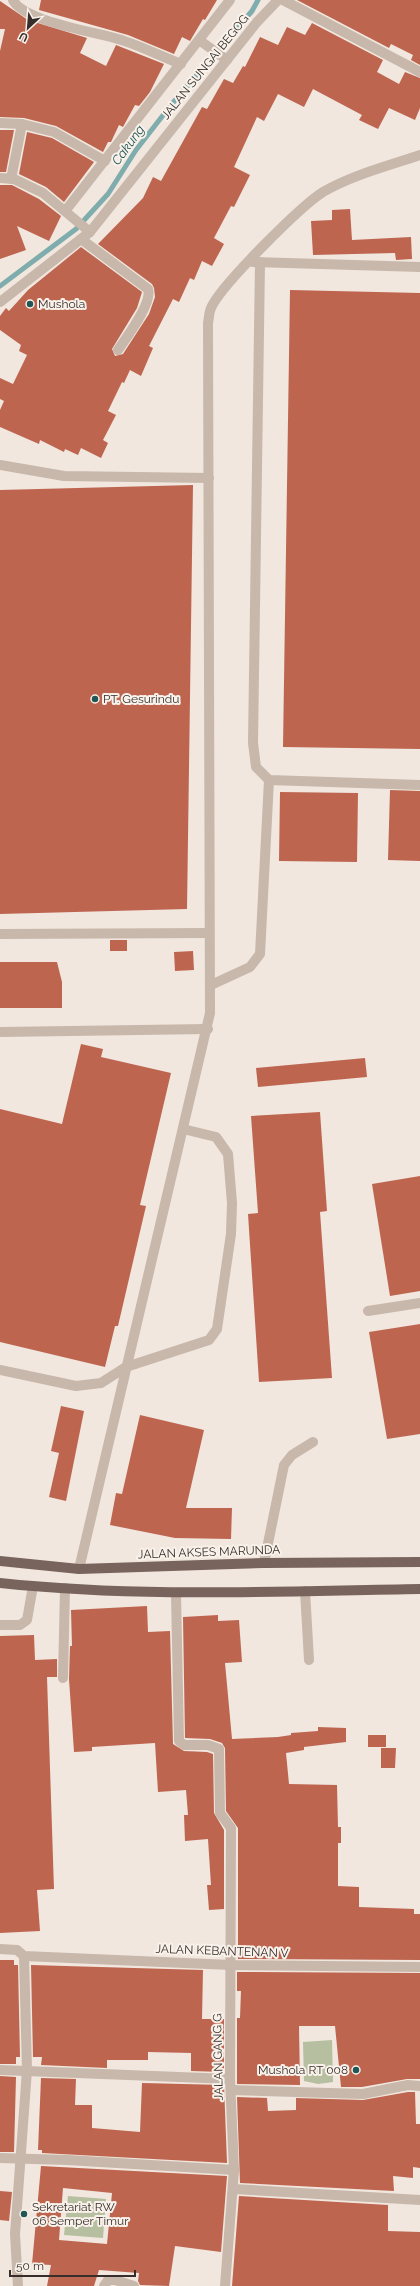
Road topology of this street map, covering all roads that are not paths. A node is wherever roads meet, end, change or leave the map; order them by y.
1 (13, 0) edge
2 (230, 0) edge
3 (278, 0) edge
4 (283, 0) edge
5 (201, 42) junction
6 (224, 58) junction
7 (181, 64) junction
8 (420, 72) edge
9 (0, 123) edge
10 (22, 124) junction
11 (420, 155) edge
12 (105, 161) junction
13 (0, 178) edge
14 (11, 178) junction
15 (69, 213) junction
16 (89, 230) junction
17 (81, 239) junction
18 (249, 262) junction
19 (260, 262) junction
20 (420, 267) edge
21 (0, 302) edge
22 (118, 350) dead end
23 (0, 465) edge
24 (209, 478) junction
25 (269, 780) junction
26 (420, 785) edge
27 (209, 932) junction
28 (0, 934) edge
29 (211, 985) junction
30 (208, 1029) junction
31 (0, 1032) edge
32 (182, 1129) junction
33 (420, 1303) edge
34 (368, 1311) dead end
35 (126, 1367) junction
36 (0, 1370) edge
37 (313, 1442) dead end
38 (0, 1561) edge
39 (420, 1562) edge
40 (264, 1563) junction
41 (79, 1569) junction
42 (0, 1583) edge
43 (33, 1586) junction
44 (65, 1588) junction
45 (420, 1589) edge
46 (305, 1591) junction
47 (176, 1593) junction
48 (0, 1625) edge
49 (309, 1660) dead end
50 (63, 1678) dead end
51 (0, 1949) edge
52 (24, 1956) junction
53 (231, 1965) junction
54 (420, 1967) edge
55 (0, 2070) edge
56 (27, 2070) junction
57 (230, 2079) junction
58 (420, 2086) edge
59 (231, 2090) junction
60 (0, 2158) edge
61 (22, 2159) junction
62 (234, 2170) junction
63 (233, 2189) junction
64 (420, 2200) edge
65 (18, 2286) edge
66 (104, 2286) edge
67 (134, 2286) edge
68 (225, 2286) edge

1 - 7 street
2 - 5 street
3 - 6 street, JALAN SUNGAI BEGOG
4 - 8 street
5 - 6 street
5 - 7 street
6 - 16 street, JALAN SUNGAI BEGOG
7 - 12 street
9 - 10 street
10 - 12 street
10 - 14 street
11 - 18 street
12 - 15 street
13 - 14 street
14 - 15 street
15 - 16 street
16 - 17 street, JALAN SUNGAI BEGOG
17 - 21 street, JALAN SUNGAI BEGOG
17 - 22 street
18 - 19 street
18 - 24 street
19 - 20 street
19 - 25 street
23 - 24 street
24 - 27 street
25 - 26 street
25 - 29 street
27 - 28 street
27 - 29 street
29 - 30 street
30 - 31 street
30 - 32 street
32 - 35 street
32 - 35 street
33 - 34 street
35 - 36 street
35 - 41 street
37 - 40 street
38 - 41 main road, JALAN AKSES MARUNDA
39 - 40 main road, JALAN AKSES MARUNDA
40 - 41 main road, JALAN AKSES MARUNDA
42 - 43 main road
43 - 44 main road
43 - 48 street
44 - 47 main road
44 - 50 street
45 - 46 main road
46 - 47 main road
46 - 49 street
47 - 53 street, JALAN GANG G
51 - 52 street, JALAN KEBANTENAN V
52 - 53 street, JALAN KEBANTENAN V
52 - 56 street
53 - 54 street, JALAN KEBANTENAN V
53 - 57 street, JALAN GANG G
55 - 56 street
56 - 57 street
56 - 61 street
57 - 59 street, JALAN GANG G
58 - 59 street
59 - 62 street, JALAN GANG G
60 - 61 street
61 - 62 street
61 - 65 street
62 - 63 street, JALAN GANG G
63 - 64 street
63 - 68 street, JALAN GANG G
66 - 67 street

